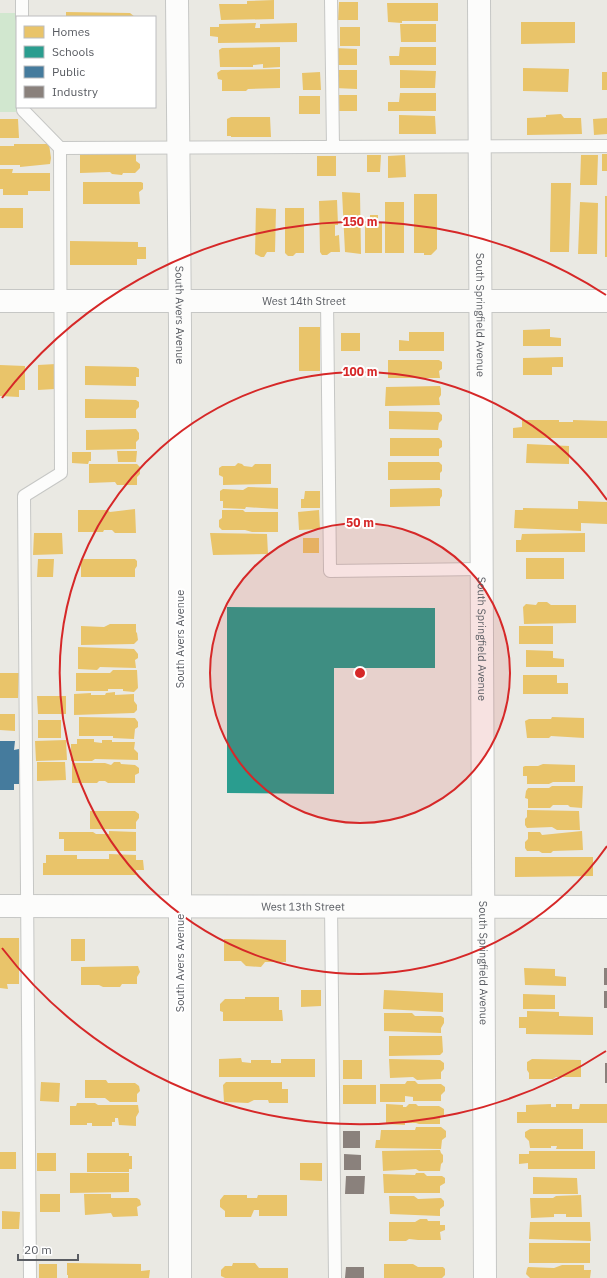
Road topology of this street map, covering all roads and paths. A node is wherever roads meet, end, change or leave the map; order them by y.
1 (22, 0) edge
2 (177, 0) edge
3 (331, 0) edge
4 (479, 0) edge
5 (22, 16) edge
6 (23, 108) edge
7 (480, 146) junction
8 (607, 146) edge
9 (179, 147) junction
10 (332, 147) junction
11 (60, 148) junction
12 (0, 301) edge
13 (60, 301) junction
14 (180, 301) junction
15 (327, 301) junction
16 (481, 301) junction
17 (607, 301) edge
18 (482, 569) junction
19 (0, 906) edge
20 (27, 906) junction
21 (180, 906) junction
22 (331, 906) junction
23 (483, 906) junction
24 (607, 907) edge
25 (30, 1278) edge
26 (180, 1278) edge
27 (335, 1278) edge
28 (485, 1278) edge

1 - 5 lane
2 - 9 street, South Avers Avenue
3 - 10 lane
4 - 7 street, South Springfield Avenue
6 - 11 lane
7 - 8 lane
7 - 10 lane
7 - 16 street, South Springfield Avenue
9 - 10 lane
9 - 11 lane
9 - 14 street, South Avers Avenue
11 - 13 lane
12 - 13 street, West 14th Street
13 - 14 street, West 14th Street
13 - 20 lane
14 - 15 street, West 14th Street
14 - 21 street, South Avers Avenue
15 - 16 street, West 14th Street
15 - 18 lane
16 - 17 street, West 14th Street
16 - 18 street, South Springfield Avenue
18 - 23 street, South Springfield Avenue
19 - 20 street, West 13th Street
20 - 21 street, West 13th Street
20 - 25 lane
21 - 22 street, West 13th Street
21 - 26 street, South Avers Avenue
22 - 23 street, West 13th Street
22 - 27 lane
23 - 24 street, West 13th Street
23 - 28 street, South Springfield Avenue

